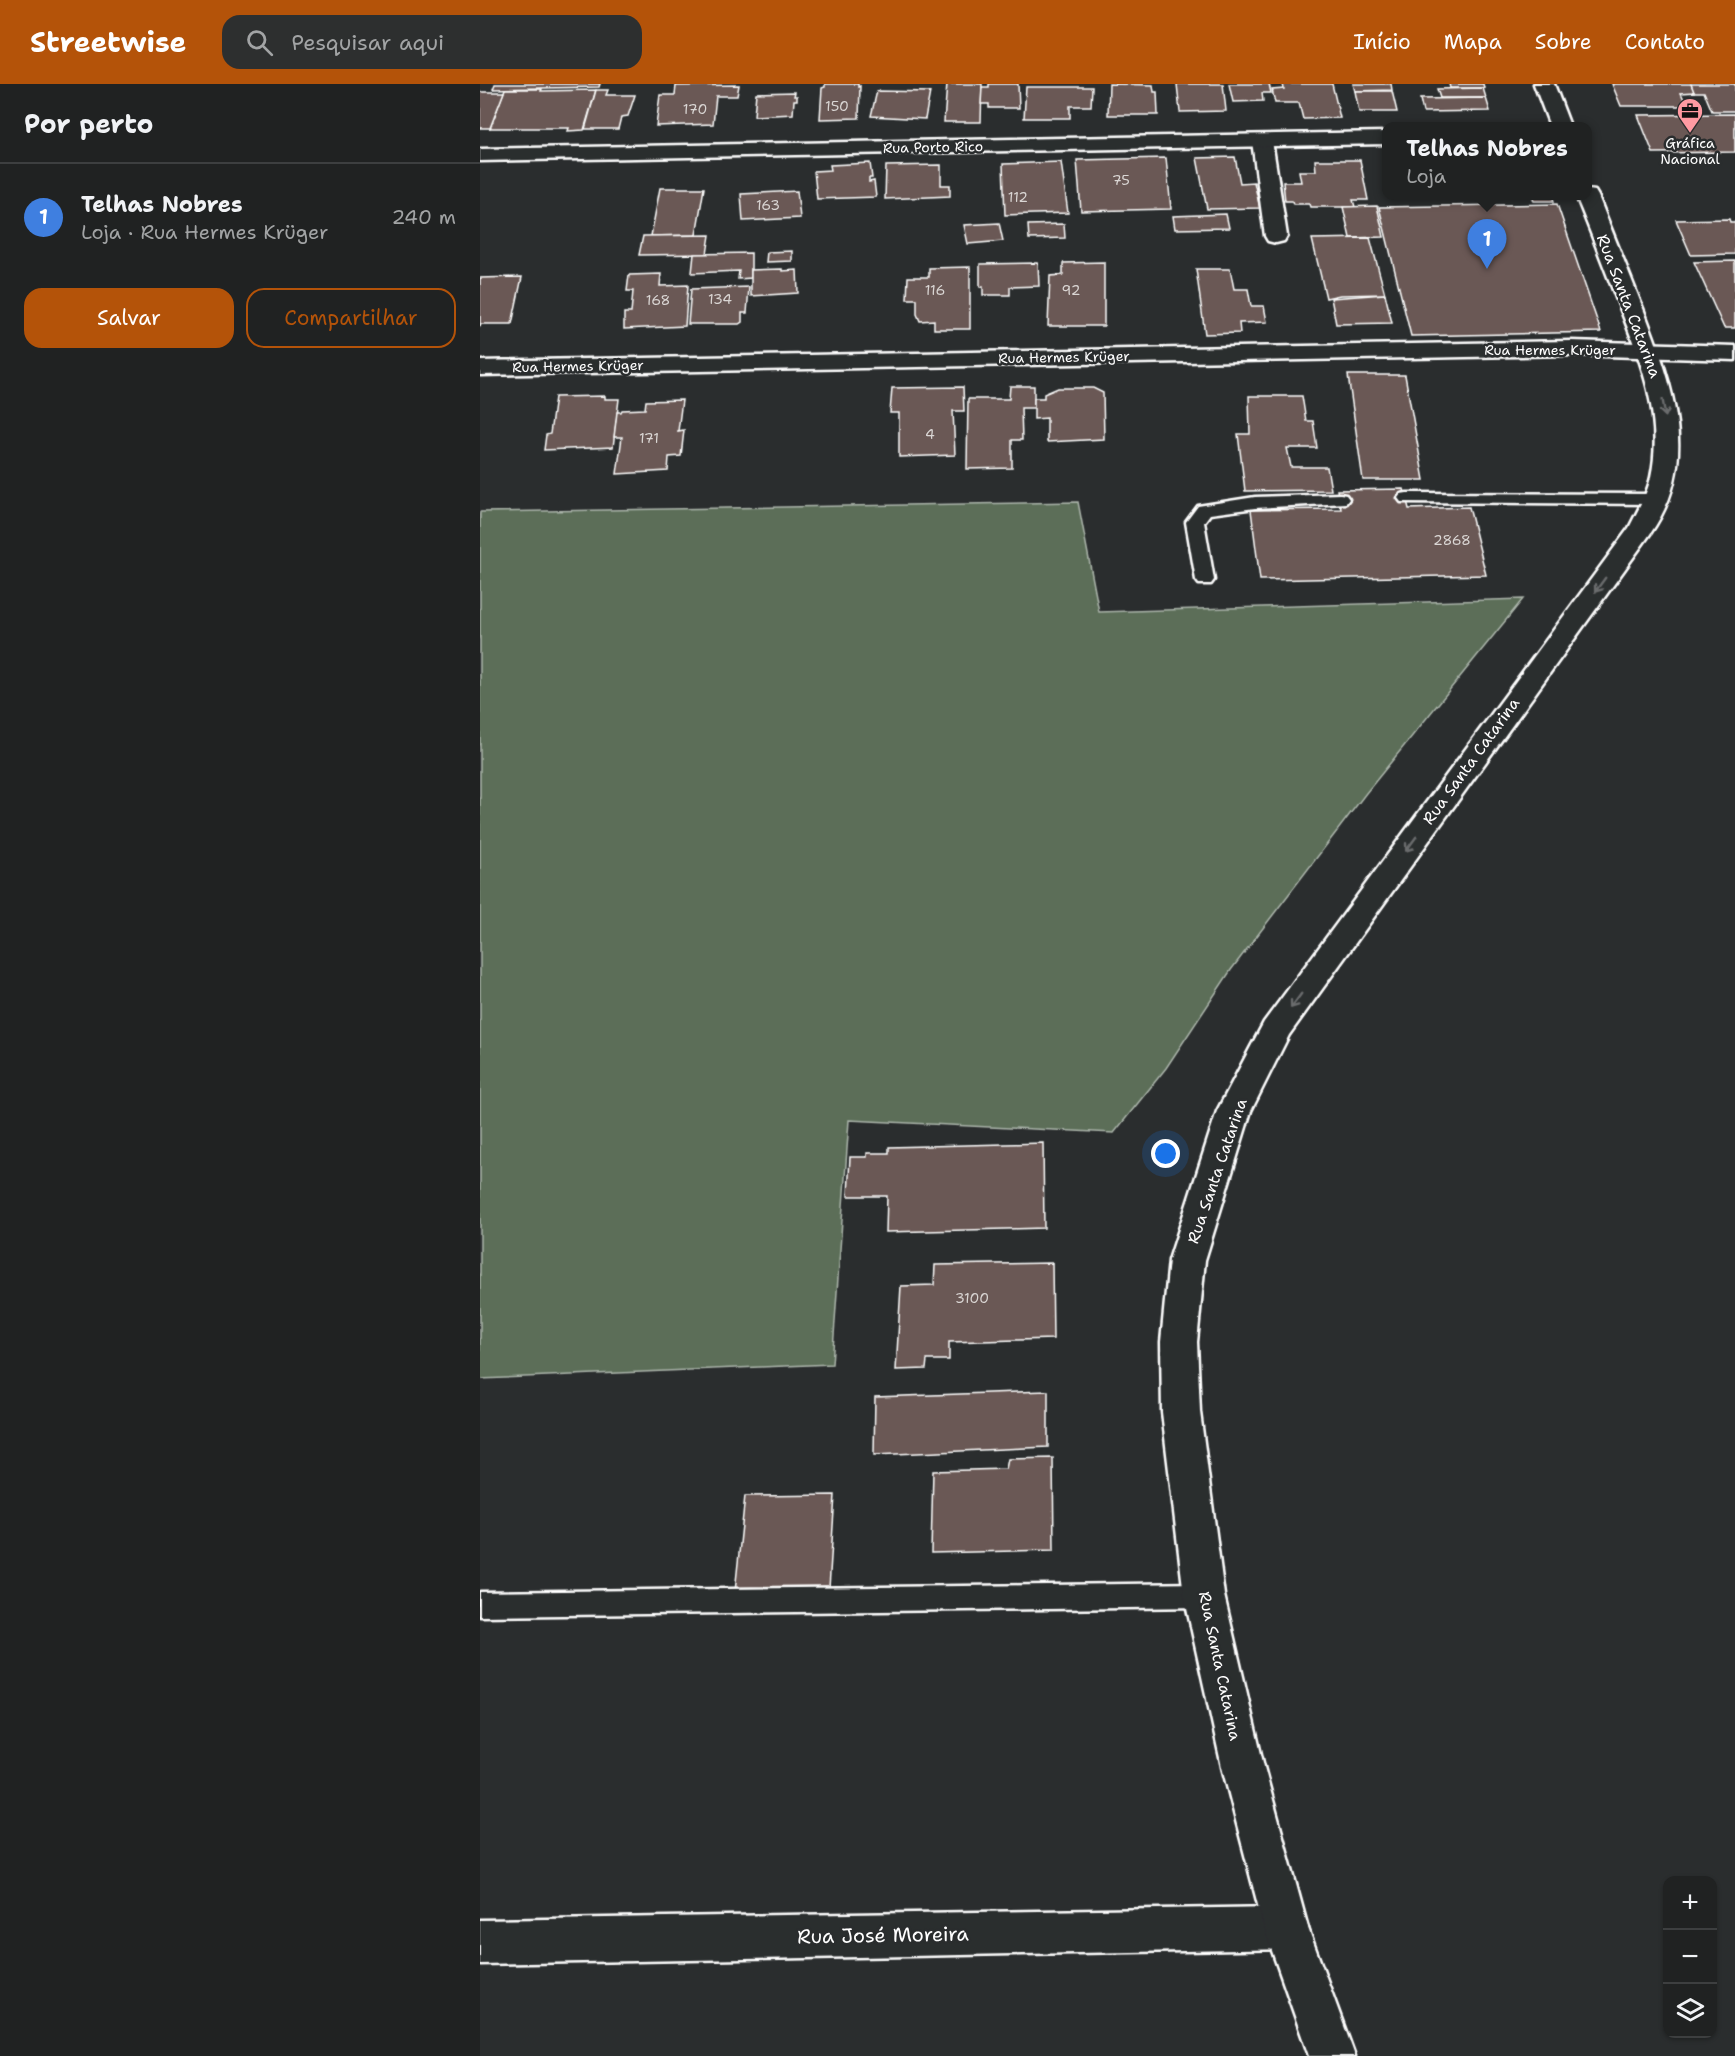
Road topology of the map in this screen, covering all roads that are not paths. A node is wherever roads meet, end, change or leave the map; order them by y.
1 (1544, 84) edge
2 (1558, 122) edge
3 (1382, 138) edge
4 (1262, 141) junction
5 (480, 155) edge
6 (1589, 200) edge
7 (1276, 236) dead end
8 (1647, 351) junction
9 (1735, 353) edge
10 (480, 368) edge
11 (1407, 498) dead end
12 (1657, 499) junction
13 (1340, 500) dead end
14 (1205, 580) dead end
15 (1204, 1595) junction
16 (480, 1604) edge
17 (1286, 1928) junction
18 (480, 1942) edge
19 (1332, 2056) edge

1 - 2 main road
3 - 4 main road, Rua Porto Rico
4 - 5 main road, Rua Porto Rico
4 - 7 main road
6 - 8 main road, Rua Santa Catarina
8 - 9 main road, Rua Hermes Krüger
8 - 10 main road, Rua Hermes Krüger
8 -> 12 main road, Rua Santa Catarina
11 - 12 lane
12 -> 15 main road, Rua Santa Catarina
13 - 14 lane
15 - 16 lane
15 - 17 main road, Rua Santa Catarina
17 - 18 main road, Rua José Moreira
17 - 19 main road, Rua Santa Catarina

